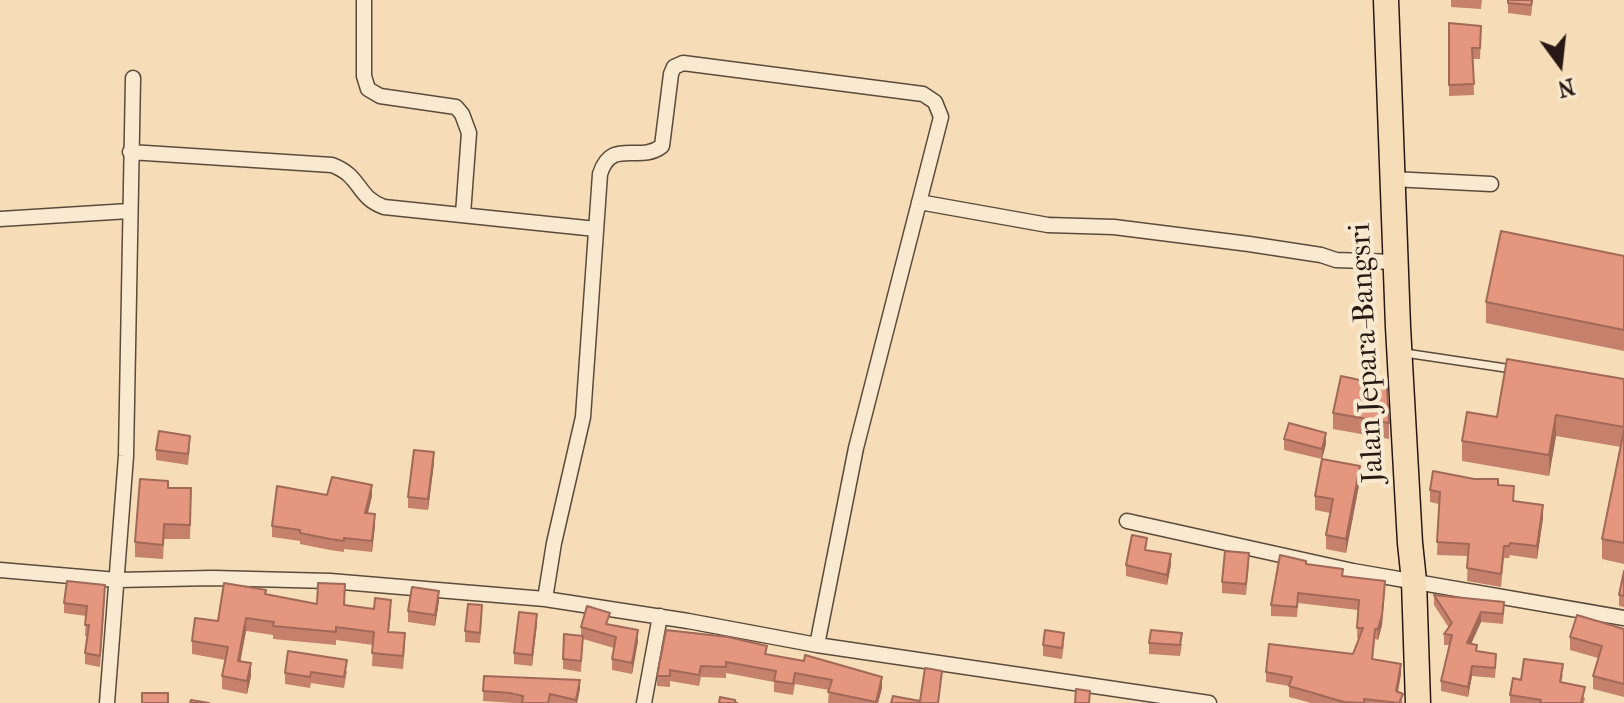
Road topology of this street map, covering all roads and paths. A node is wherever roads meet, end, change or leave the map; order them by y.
1 (364, 0) edge
2 (1386, 0) edge
3 (133, 78) dead end
4 (130, 152) junction
5 (1392, 179) junction
6 (1491, 184) dead end
7 (919, 202) junction
8 (129, 211) junction
9 (463, 214) junction
10 (0, 219) edge
11 (596, 229) junction
12 (1395, 262) junction
13 (1399, 352) junction
14 (1515, 369) edge
15 (1127, 521) dead end
16 (0, 570) edge
17 (117, 580) junction
18 (1414, 581) junction
19 (545, 599) junction
20 (660, 616) junction
21 (1624, 618) edge
22 (817, 645) junction
23 (107, 703) edge
24 (644, 703) edge
25 (1209, 703) edge
26 (1418, 703) edge

1 - 9 street
2 - 5 main road, Jalan Jepara-Bangsri
3 - 4 street
4 - 8 street
4 - 9 street
5 - 6 street
5 - 12 main road, Jalan Jepara-Bangsri
7 - 11 street
7 - 12 street
7 - 22 street
8 - 10 street
8 - 17 street
9 - 11 street
11 - 19 street
12 - 13 main road, Jalan Jepara-Bangsri
13 - 14 lane
13 - 18 main road, Jalan Jepara-Bangsri
15 - 18 street
16 - 17 street
17 - 19 street
17 - 23 street
18 - 21 street
18 - 26 main road, Jalan Jepara-Bangsri
19 - 20 street
20 - 22 street
20 - 24 street
22 - 25 street

